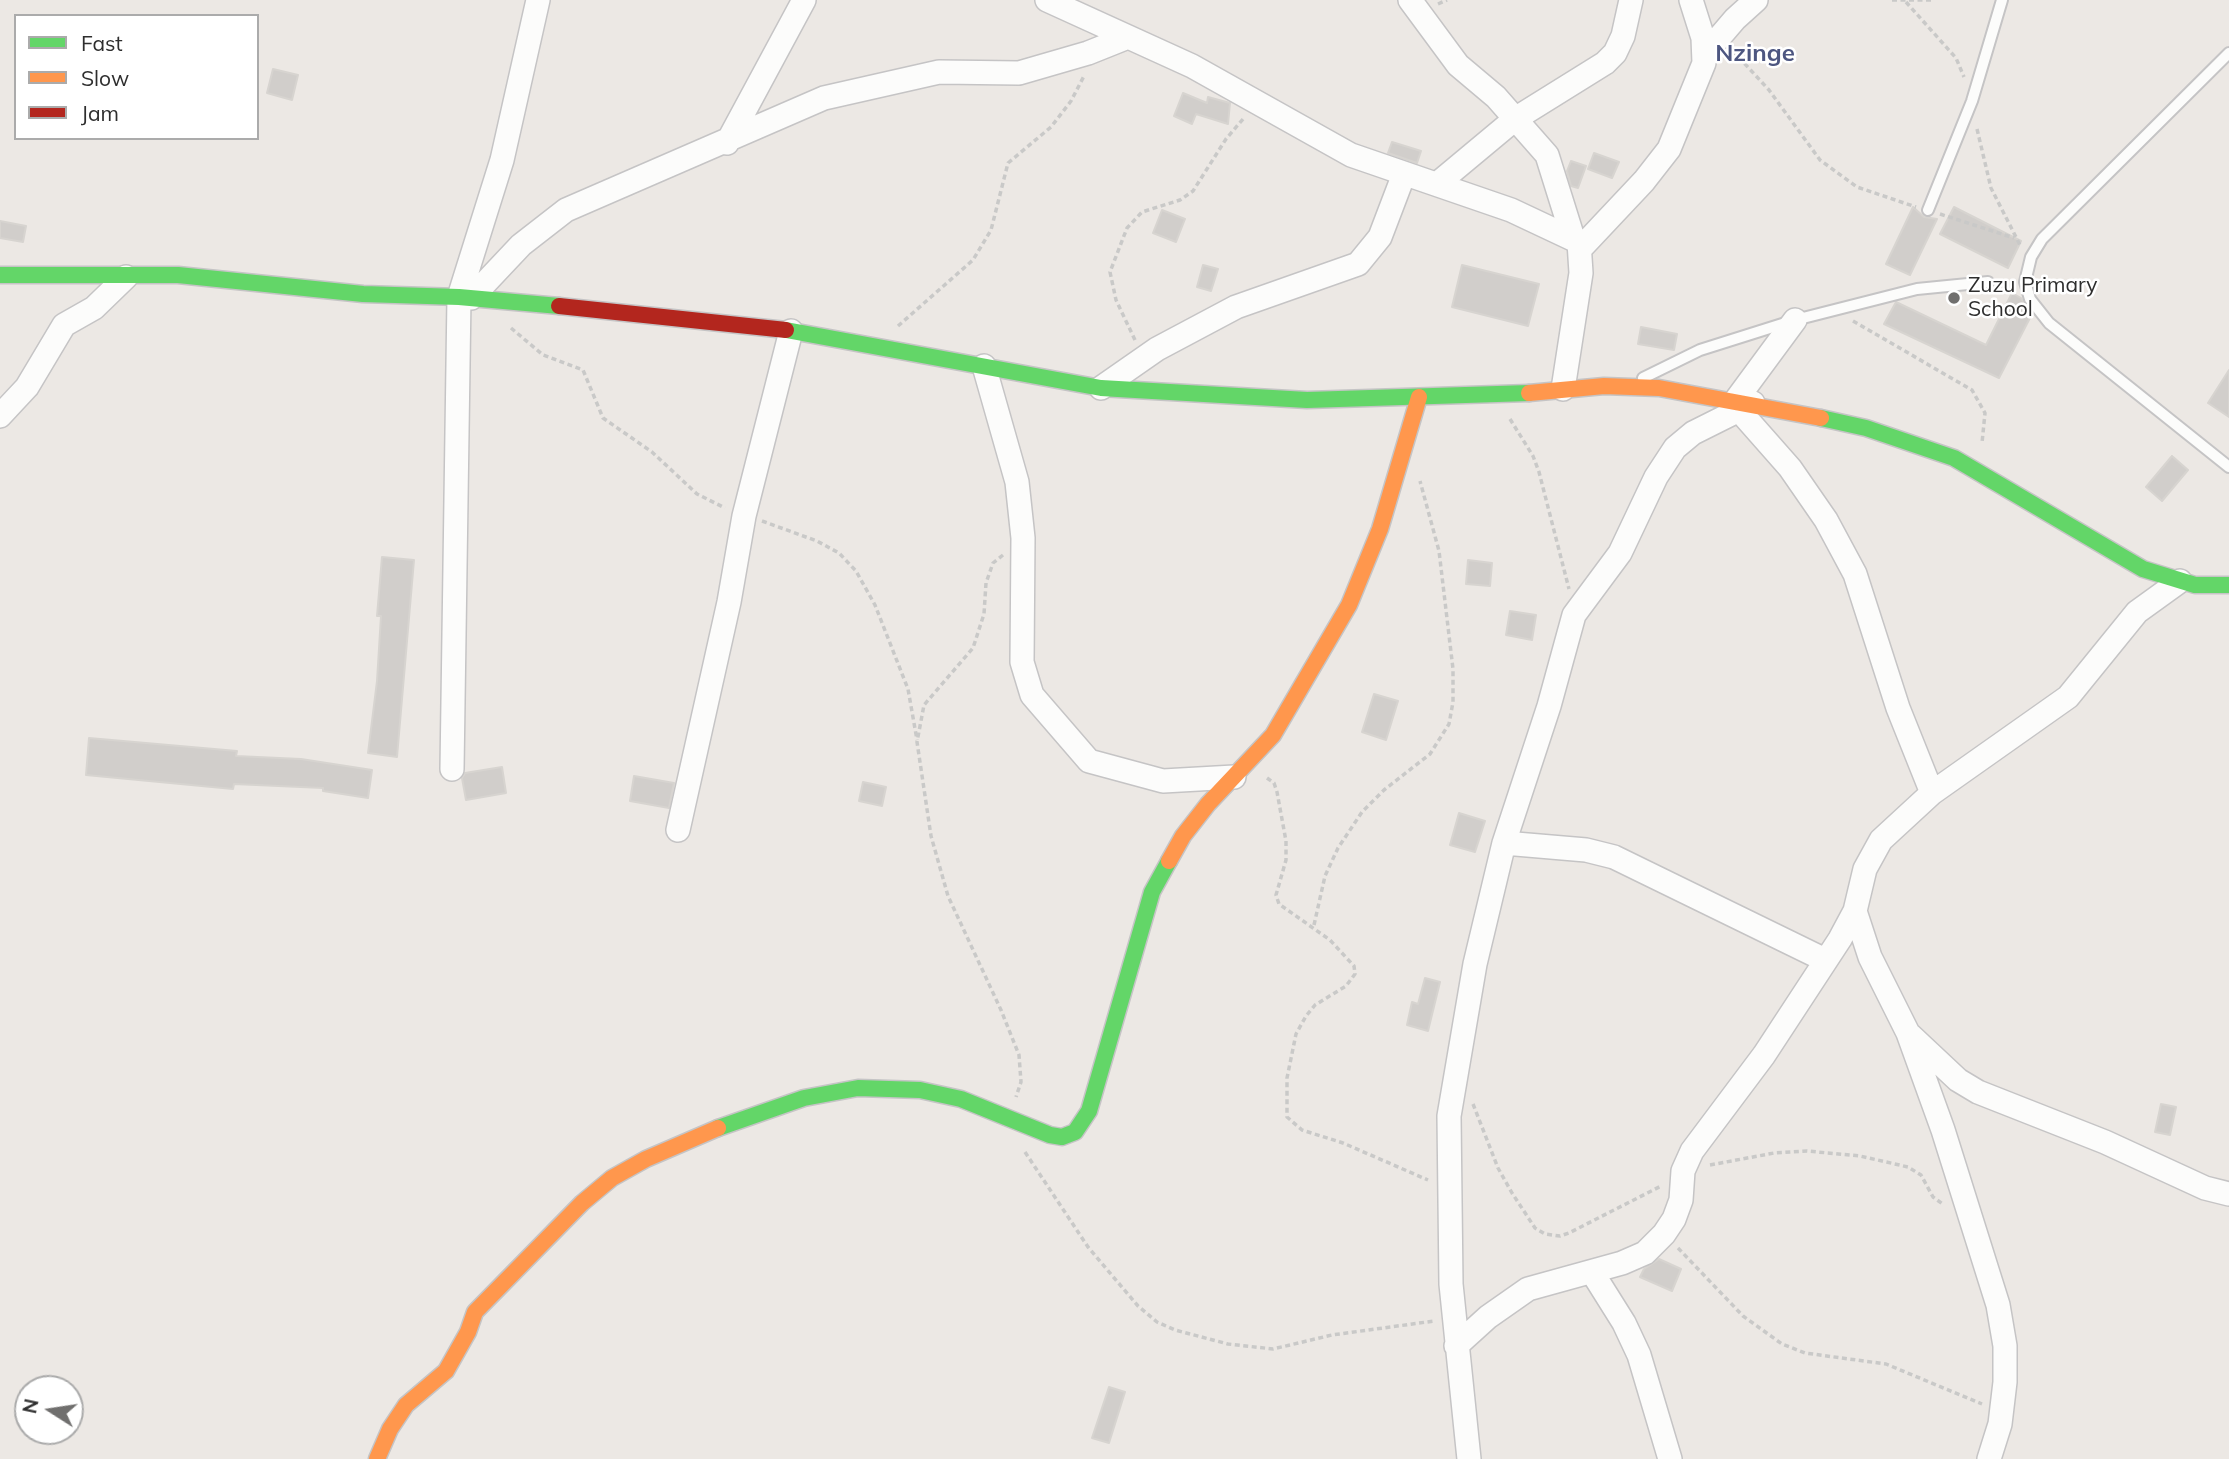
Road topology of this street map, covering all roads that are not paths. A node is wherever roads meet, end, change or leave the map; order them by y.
1 (538, 0) edge
2 (804, 0) edge
3 (1047, 0) edge
4 (1410, 0) edge
5 (1631, 0) edge
6 (1691, 0) edge
7 (1756, 0) edge
8 (2002, 0) edge
9 (1128, 37) junction
10 (1712, 46) junction
11 (2229, 53) edge
12 (1515, 119) junction
13 (727, 143) junction
14 (1404, 174) junction
15 (1437, 184) junction
16 (1928, 210) road end
17 (1577, 244) junction
18 (0, 275) edge
19 (126, 277) junction
20 (1988, 282) dead end
21 (465, 297) junction
22 (1795, 320) junction
23 (791, 331) junction
24 (984, 366) junction
25 (1628, 386) junction
26 (1101, 388) junction
27 (1563, 389) junction
28 (1419, 397) junction
29 (1742, 404) junction
30 (0, 416) edge
31 (2229, 467) edge
32 (2180, 581) junction
33 (2229, 585) edge
34 (452, 769) dead end
35 (1238, 773) junction
36 (1932, 793) junction
37 (678, 830) dead end
38 (1504, 842) junction
39 (1855, 911) junction
40 (1825, 960) junction
41 (1908, 1033) junction
42 (2229, 1194) edge
43 (1592, 1272) junction
44 (1456, 1346) junction
45 (2000, 1418) junction
46 (377, 1459) edge
47 (1469, 1459) edge
48 (1670, 1459) edge
49 (1989, 1459) edge
50 (2006, 1459) edge

1 - 21 street
2 - 13 street
3 - 9 street
4 - 12 street
5 - 12 street
6 - 10 street
7 - 10 street
8 - 16 lane
9 - 13 street
9 - 14 street
10 - 17 street
11 - 31 lane
12 - 15 street
12 - 17 street
13 - 21 street
14 - 15 street
14 - 26 street
15 - 17 street
17 - 27 street
18 - 19 street
19 - 21 street
19 - 30 street
20 - 22 lane
21 - 23 street
21 - 34 street
22 - 25 lane
22 - 29 street
23 - 24 street
23 - 37 street
24 - 26 street
24 - 35 street
25 - 27 street
25 - 29 street
26 - 28 street
27 - 28 street
28 - 35 street
29 - 32 street
29 - 36 street
29 - 38 street
32 - 33 street
32 - 36 street
35 - 46 street
36 - 39 street
38 - 40 street
38 - 44 street
39 - 40 street
39 - 41 street
40 - 43 street
41 - 42 street
41 - 45 street
43 - 44 street
43 - 48 street
44 - 47 street
45 - 49 street
45 - 50 street

